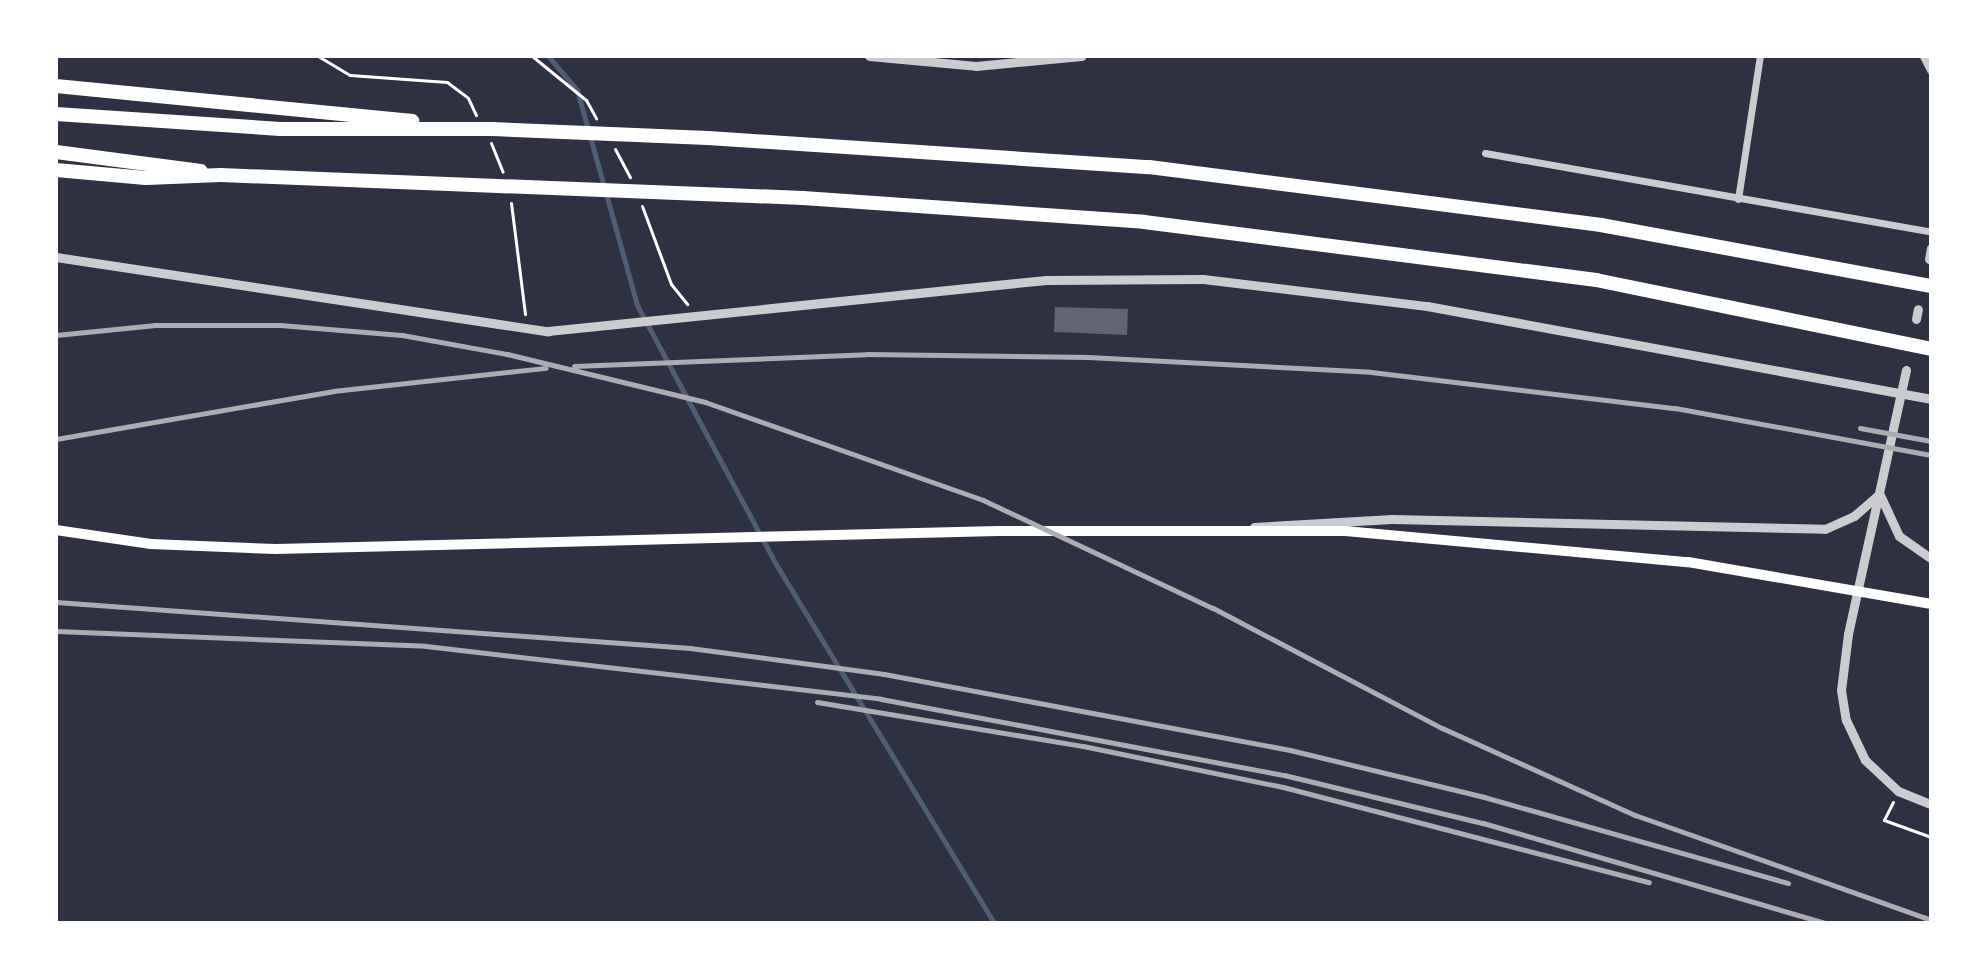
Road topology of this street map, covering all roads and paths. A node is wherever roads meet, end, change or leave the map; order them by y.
1 (318, 56) edge
2 (869, 56) edge
3 (1082, 56) edge
4 (1760, 56) edge
5 (1924, 56) edge
6 (1931, 70) edge
7 (56, 86) edge
8 (56, 114) edge
9 (390, 124) junction
10 (487, 130) junction
11 (56, 152) edge
12 (1485, 153) dead end
13 (56, 170) edge
14 (221, 175) junction
15 (504, 177) dead end
16 (508, 192) dead end
17 (1738, 199) junction
18 (1931, 232) edge
19 (56, 257) edge
20 (1931, 286) edge
21 (527, 330) junction
22 (1931, 349) edge
23 (1906, 370) dead end
24 (1900, 393) junction
25 (1931, 399) edge
26 (1879, 494) junction
27 (1244, 528) junction
28 (56, 530) edge
29 (1931, 558) edge
30 (1931, 605) edge
31 (1898, 791) junction
32 (1931, 804) edge
33 (1931, 837) edge

1 - 10 path
2 - 3 street
4 - 17 street
5 - 6 street
7 - 9 highway
8 - 9 highway
9 - 10 highway
10 - 15 path
10 - 20 highway
11 - 14 highway
12 - 17 street
13 - 14 highway
14 - 22 highway
16 - 21 path
17 - 18 street
19 - 21 street
21 - 24 street
23 - 24 street
24 - 25 street
24 - 26 street
26 - 27 street
26 - 29 street
26 - 31 street
27 - 28 main road
27 - 30 main road
31 - 32 street
31 - 33 path

